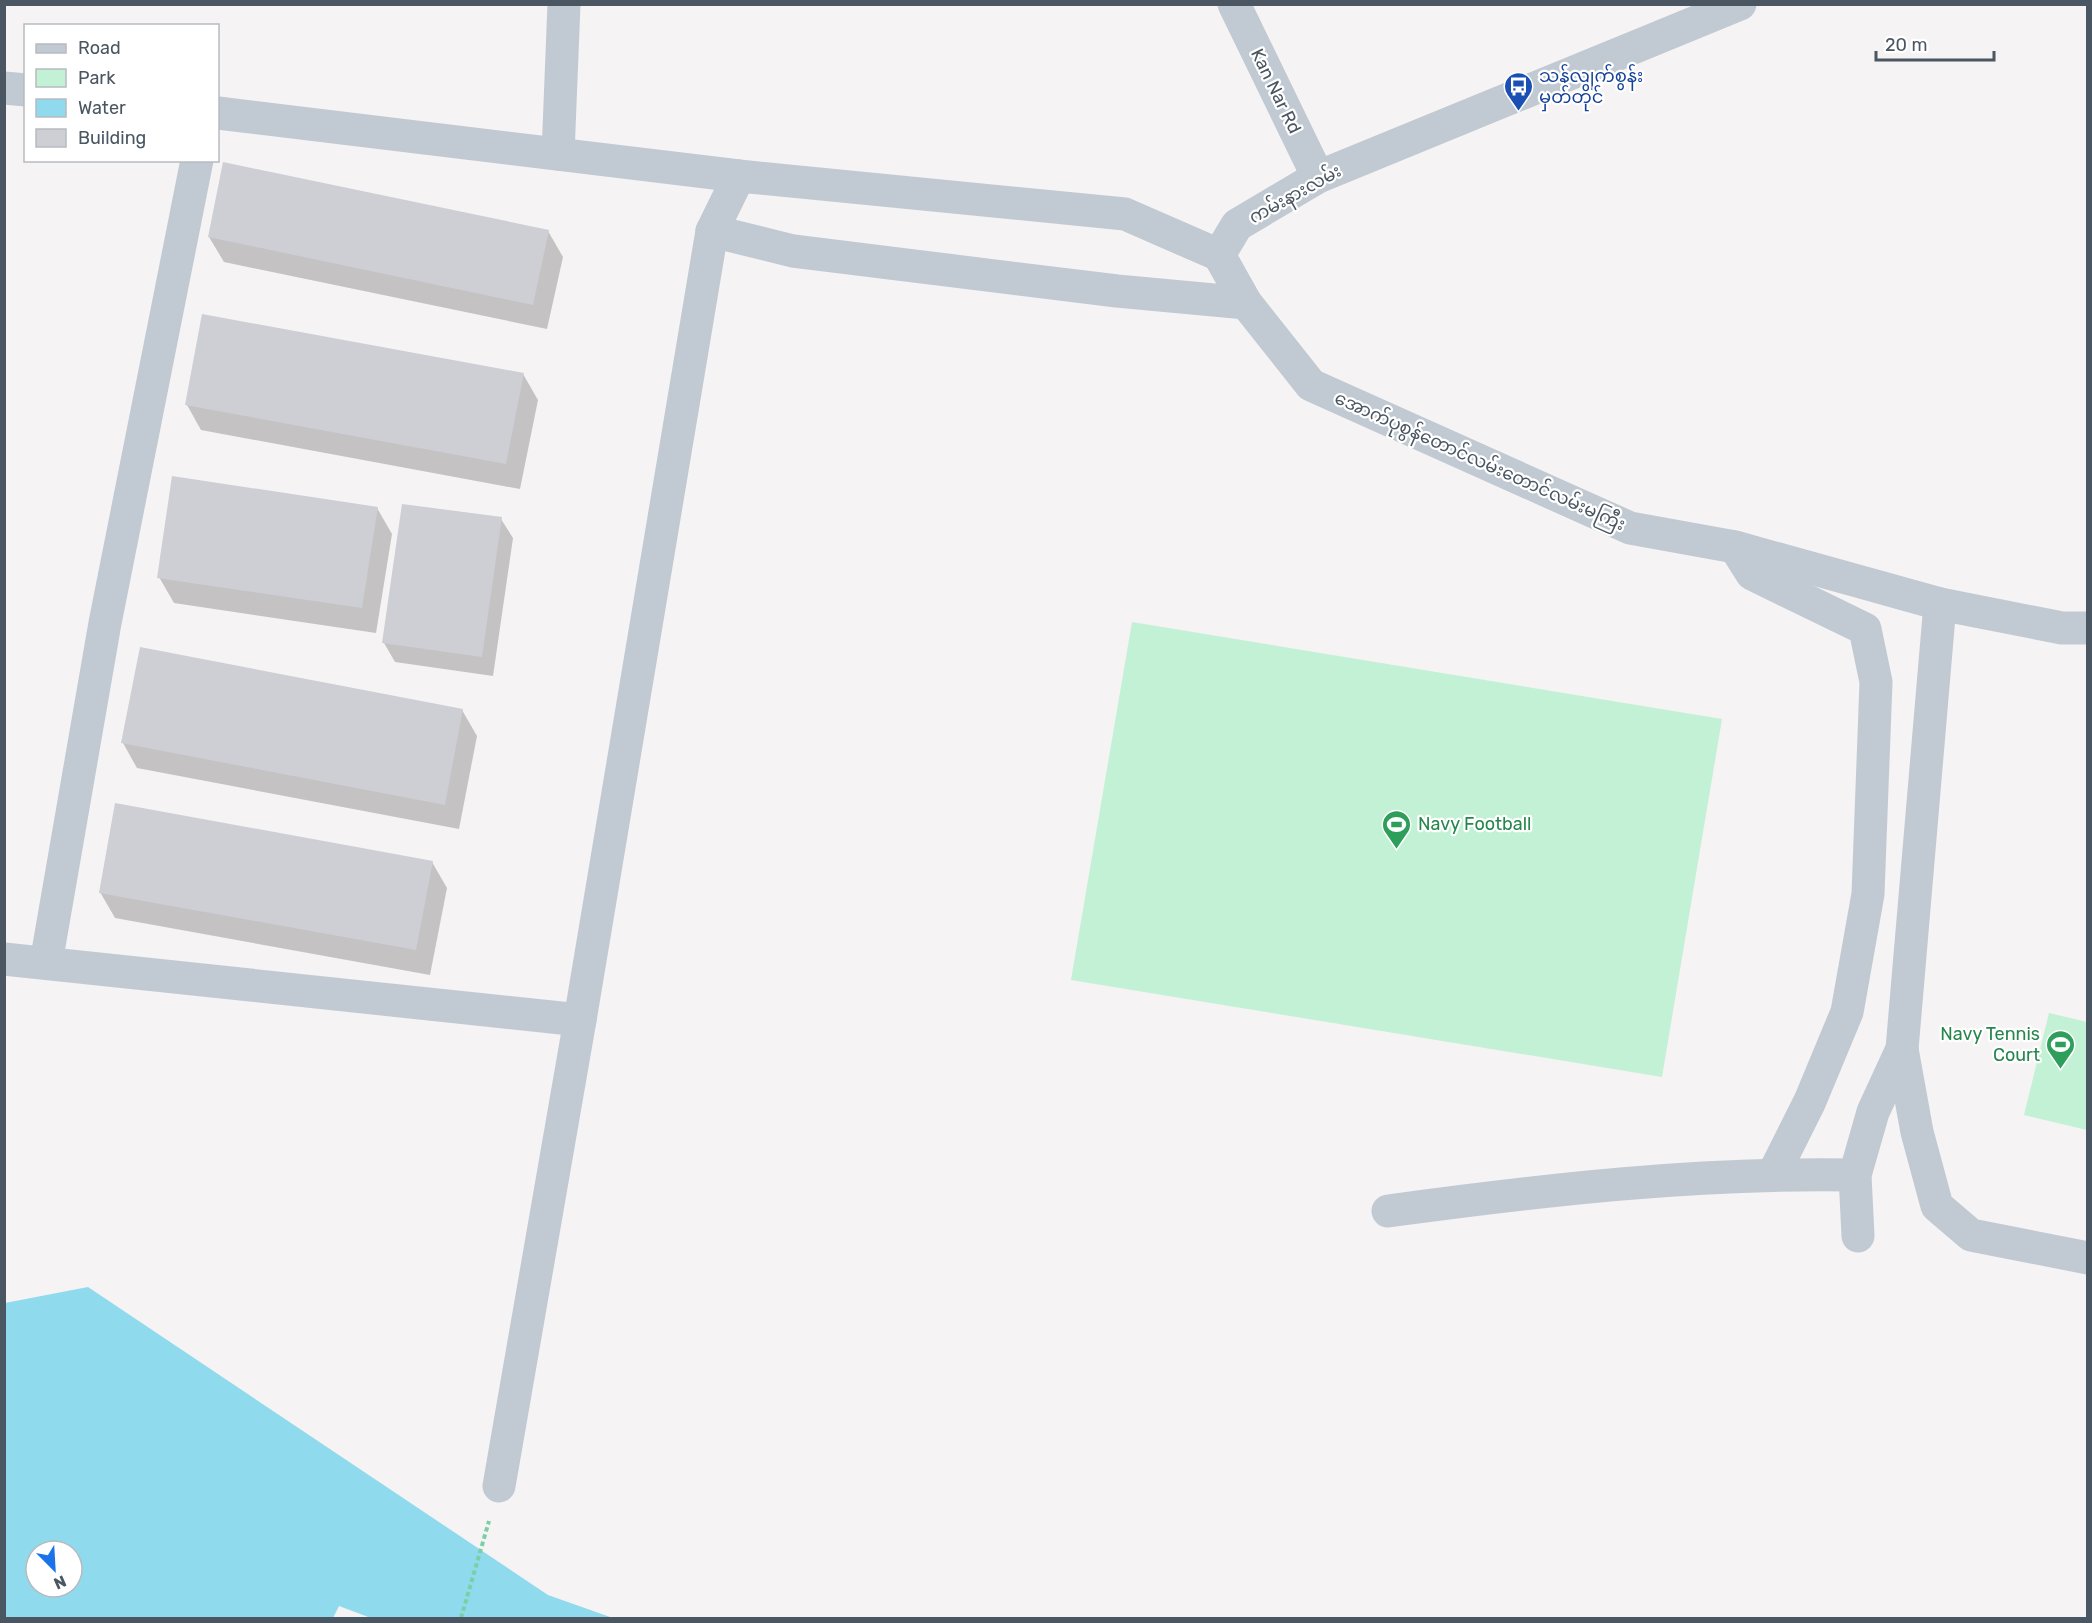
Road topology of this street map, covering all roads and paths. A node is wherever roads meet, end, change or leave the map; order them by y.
1 (564, 4) edge
2 (1234, 4) edge
3 (1721, 6) edge
4 (4, 88) edge
5 (24, 90) edge
6 (219, 113) edge
7 (558, 154) junction
8 (197, 162) edge
9 (1314, 169) junction
10 (739, 176) junction
11 (712, 231) junction
12 (1219, 255) junction
13 (1246, 303) junction
14 (1735, 547) junction
15 (1940, 604) junction
16 (2088, 628) edge
17 (4, 959) edge
18 (46, 963) junction
19 (580, 1020) junction
20 (1902, 1049) junction
21 (1774, 1173) junction
22 (1855, 1175) junction
23 (1389, 1211) dead end
24 (1858, 1236) dead end
25 (2088, 1258) edge
26 (499, 1486) joint
27 (461, 1618) edge

1 - 7 street
2 - 9 street, Kan Nar Rd
3 - 9 street, ကမ်းနားလမ်း
4 - 5 street
6 - 7 street
7 - 10 street
8 - 18 street
9 - 12 street, ကမ်းနားလမ်း
10 - 11 street
10 - 12 street
11 - 13 street
11 - 19 street
12 - 13 street, အောက်ပုစွန်တောင်လမ်းတောင်လမ်းမကြီး
13 - 14 street, အောက်ပုစွန်တောင်လမ်းတောင်လမ်းမကြီး
14 - 15 street, အောက်ပုစွန်တောင်လမ်းတောင်လမ်းမကြီး
14 - 21 street
15 - 16 street, အောက်ပုစွန်တောင်လမ်းတောင်လမ်းမကြီး
15 - 20 street
17 - 18 street
18 - 19 street
19 - 26 street
20 - 22 street
20 - 25 street
21 - 22 street
21 - 23 street
22 - 24 street
26 - 27 path

